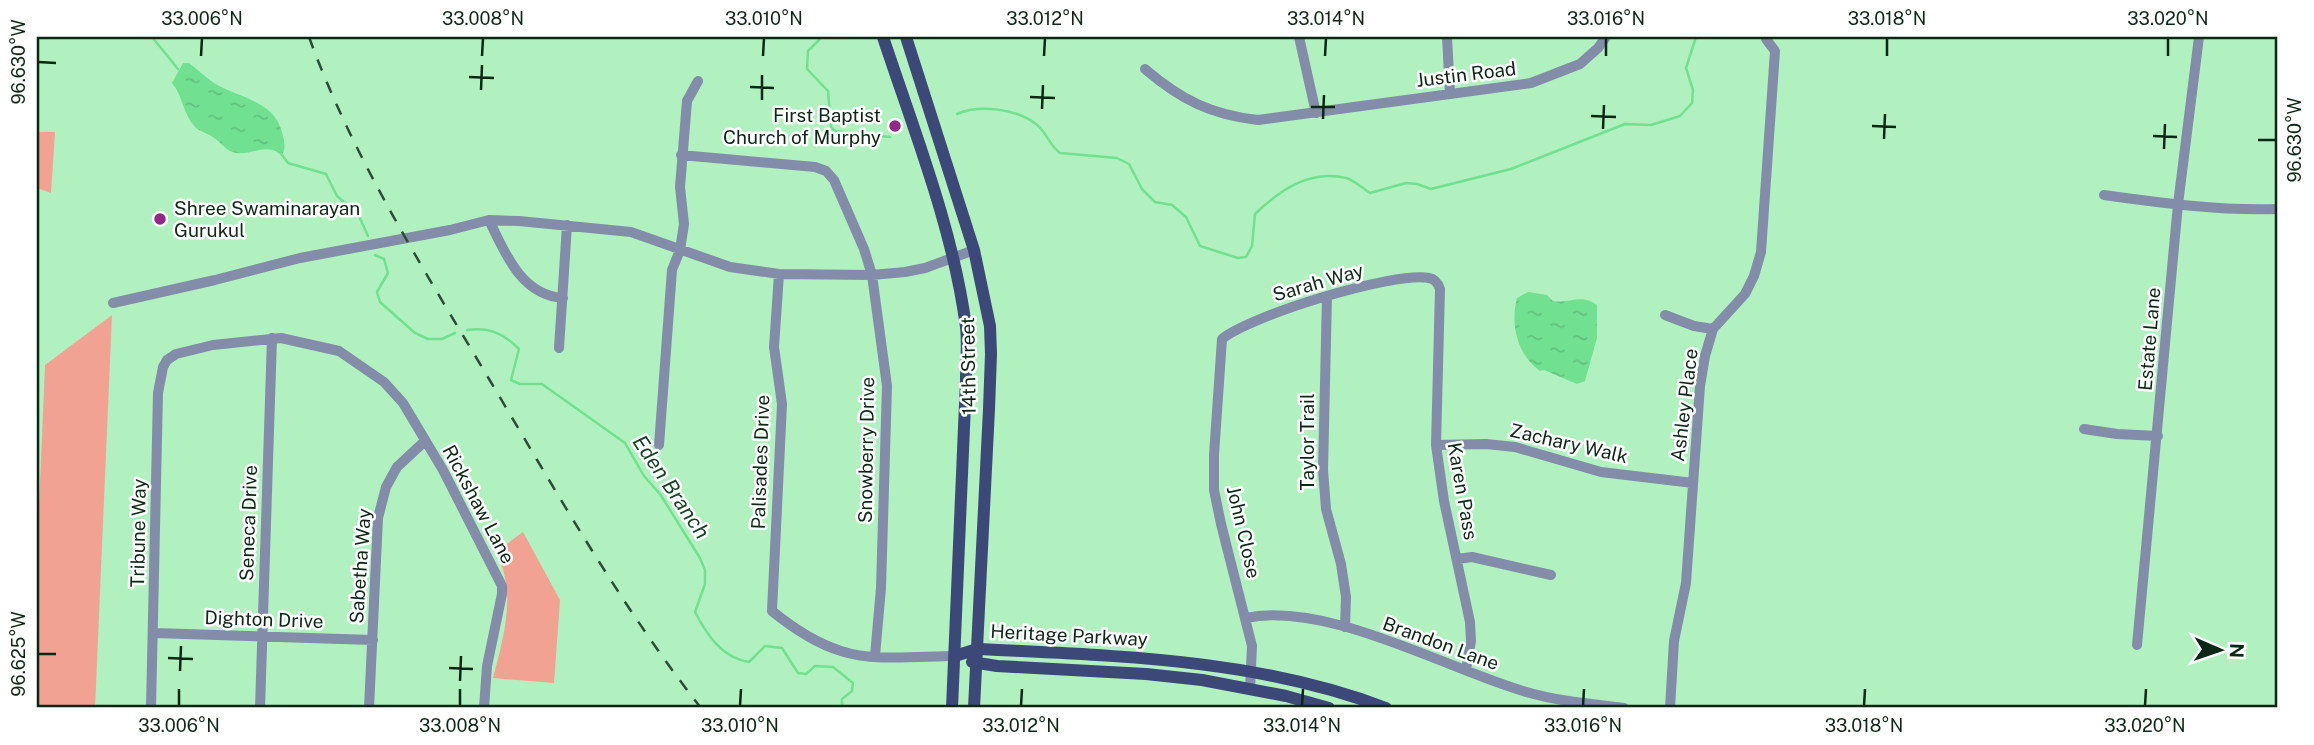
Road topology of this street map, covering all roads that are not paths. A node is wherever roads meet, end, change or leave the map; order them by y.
1 (883, 37) edge
2 (906, 37) edge
3 (1299, 37) edge
4 (1447, 37) edge
5 (1606, 37) edge
6 (2199, 37) edge
7 (1766, 39) dead end
8 (1145, 69) dead end
9 (698, 81) dead end
10 (1450, 93) junction
11 (1317, 113) junction
12 (681, 155) junction
13 (2104, 195) dead end
14 (2178, 204) junction
15 (2277, 209) edge
16 (489, 220) junction
17 (567, 225) junction
18 (680, 250) junction
19 (974, 250) junction
20 (952, 258) junction
21 (779, 274) junction
22 (872, 275) junction
23 (1430, 278) joint
24 (1327, 296) junction
25 (563, 298) junction
26 (113, 303) dead end
27 (1665, 315) dead end
28 (1713, 329) junction
29 (272, 338) junction
30 (1222, 339) joint
31 (559, 348) dead end
32 (167, 360) joint
33 (2084, 429) dead end
34 (2158, 436) junction
35 (425, 441) junction
36 (659, 445) dead end
37 (1436, 445) junction
38 (1693, 483) junction
39 (1457, 559) junction
40 (1551, 575) dead end
41 (1247, 618) junction
42 (1345, 627) junction
43 (154, 633) junction
44 (262, 636) junction
45 (373, 640) junction
46 (2137, 645) dead end
47 (977, 649) junction
48 (875, 656) junction
49 (955, 656) junction
50 (1147, 659) junction
51 (977, 664) junction
52 (1466, 670) junction
53 (1252, 671) junction
54 (1146, 674) junction
55 (1250, 690) junction
56 (151, 708) edge
57 (260, 708) edge
58 (369, 708) edge
59 (484, 708) edge
60 (952, 708) edge
61 (974, 708) edge
62 (1329, 708) edge
63 (1386, 708) edge
64 (1624, 708) edge
65 (1670, 708) edge

1 - 20 main road, 14th Street
2 - 19 main road, 14th Street
3 - 11 street
4 - 10 street
5 - 10 street, Justin Road
6 - 14 street, Estate Lane
7 - 28 street, Ashley Place
8 - 11 street, Justin Road
9 - 12 street
10 - 11 street, Justin Road
12 - 18 street
12 - 22 street, Snowberry Drive
13 - 14 street
14 - 15 street
14 - 34 street, Estate Lane
16 - 17 street
16 - 25 street
16 - 26 street
17 - 18 street
17 - 25 street
18 - 21 street
18 - 36 street
19 - 20 street
19 - 47 main road, 14th Street
20 - 22 street
20 - 49 main road, 14th Street
21 - 22 street
21 - 48 street, Palisades Drive
22 - 48 street, Snowberry Drive
23 - 24 street, Sarah Way
23 - 37 street, Karen Pass
24 - 30 street, Sarah Way
24 - 42 street, Taylor Trail
25 - 31 street
27 - 28 street
28 - 38 street, Ashley Place
29 - 32 street, Rickshaw Lane
29 - 35 street, Rickshaw Lane
29 - 44 street, Seneca Drive
30 - 41 street, John Close
32 - 43 street, Tribune Way
33 - 34 street
34 - 46 street, Estate Lane
35 - 45 street, Sabetha Way
35 - 59 street, Rickshaw Lane
37 - 38 street, Zachary Walk
37 - 39 street, Karen Pass
38 - 65 street, Ashley Place
39 - 40 street
39 - 52 street, Karen Pass
41 - 42 street, Brandon Lane
41 - 53 street, John Close
42 - 52 street, Brandon Lane
43 - 44 street, Dighton Drive
43 - 56 street, Tribune Way
44 - 45 street, Dighton Drive
44 - 57 street, Seneca Drive
45 - 58 street, Sabetha Way
47 - 49 main road, Heritage Parkway
47 - 50 main road, Heritage Parkway
47 - 51 main road, 14th Street
48 - 49 street
49 - 51 main road, Heritage Parkway
49 - 60 main road, 14th Street
50 - 53 main road, Heritage Parkway
50 - 54 main road
51 - 54 main road, Heritage Parkway
51 - 61 main road, 14th Street
52 - 64 street, Brandon Lane
53 - 55 street, John Close
53 - 63 main road, Heritage Parkway
54 - 55 main road, Heritage Parkway
55 - 62 main road, Heritage Parkway

